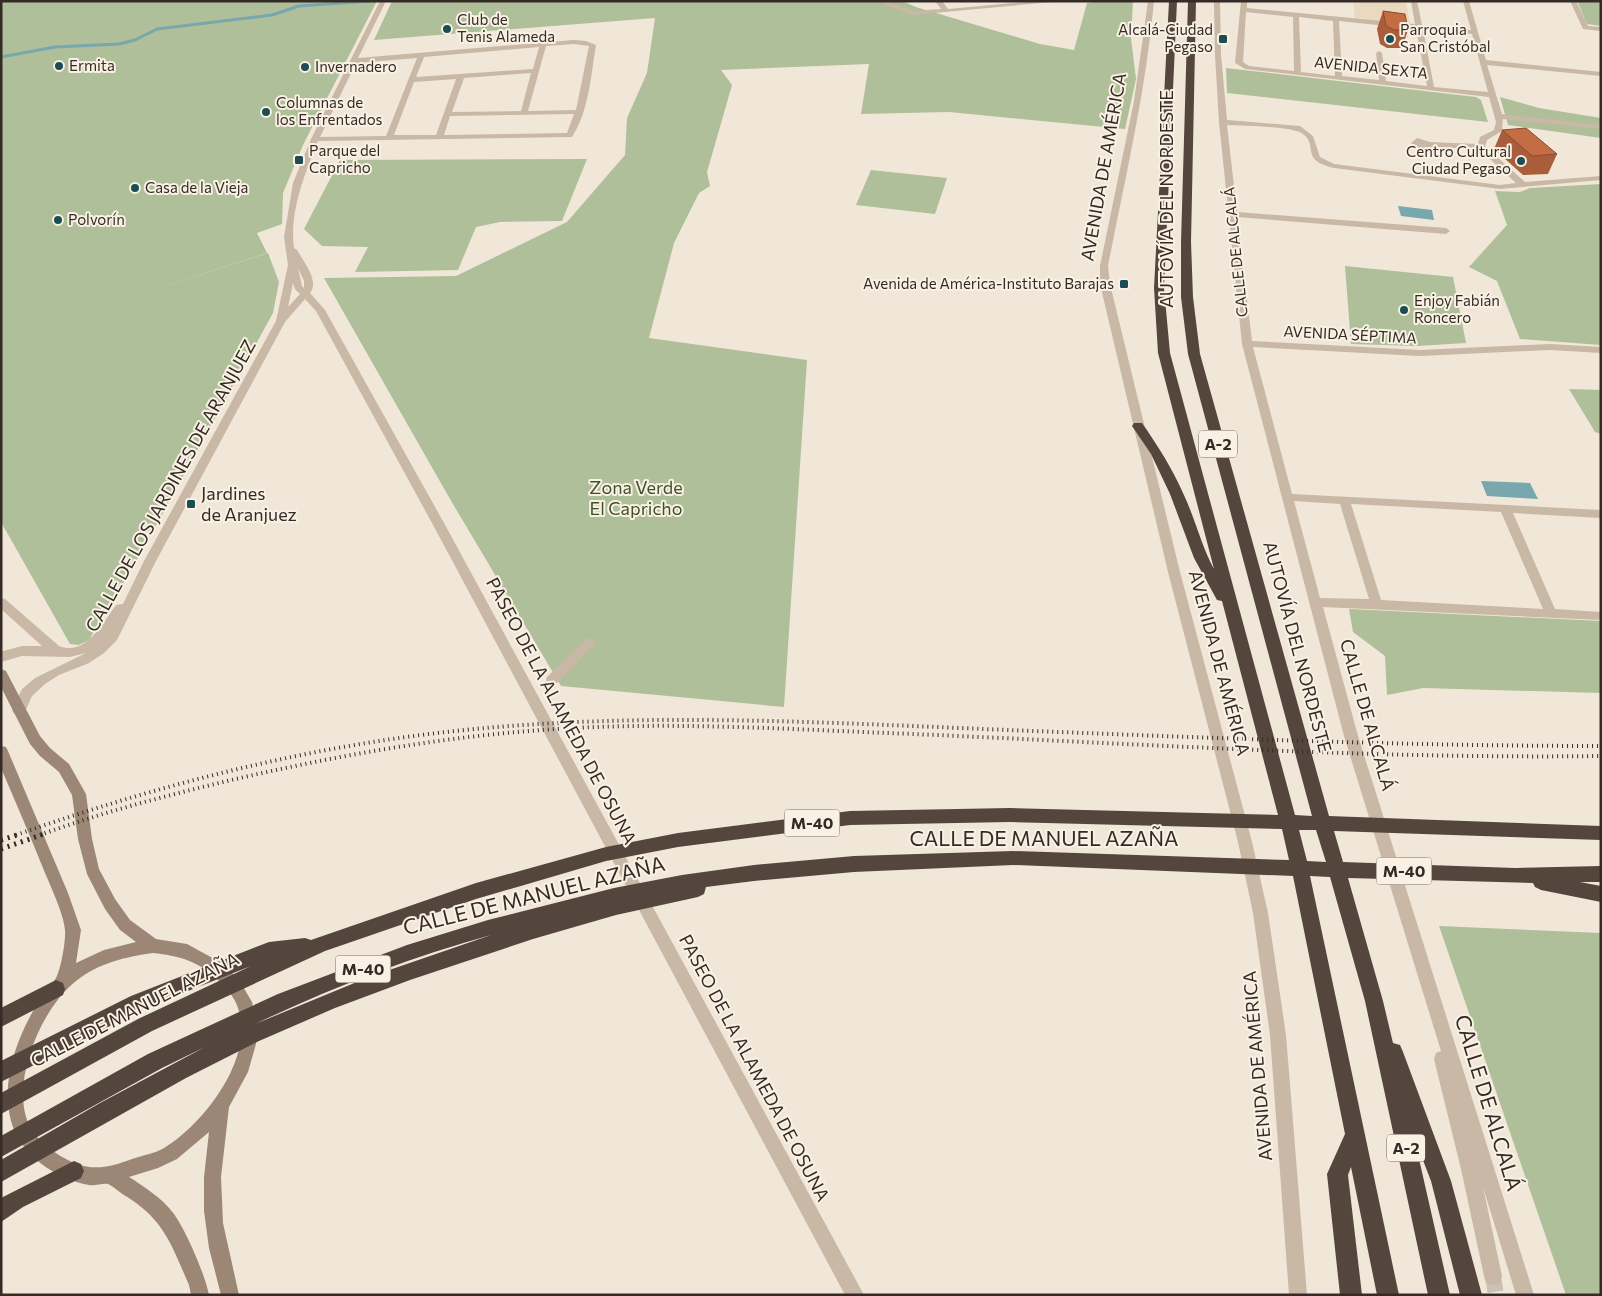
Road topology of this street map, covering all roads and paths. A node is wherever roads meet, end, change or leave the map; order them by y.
1 (383, 1) edge
2 (879, 1) edge
3 (938, 1) edge
4 (1060, 1) edge
5 (1151, 1) edge
6 (1173, 1) edge
7 (1192, 1) edge
8 (1201, 1) edge
9 (1217, 1) edge
10 (1244, 1) edge
11 (1414, 1) edge
12 (1466, 1) edge
13 (1573, 1) edge
14 (1242, 10) junction
15 (946, 11) junction
16 (1142, 15) dead end
17 (1296, 15) junction
18 (1336, 18) junction
19 (1419, 26) junction
20 (1601, 29) edge
21 (1474, 32) junction
22 (544, 46) junction
23 (1145, 46) junction
24 (1379, 53) dead end
25 (421, 56) junction
26 (353, 61) junction
27 (1483, 62) junction
28 (536, 71) junction
29 (1298, 74) junction
30 (1601, 74) edge
31 (461, 76) junction
32 (1200, 78) dead end
33 (1340, 78) junction
34 (412, 80) junction
35 (1382, 83) junction
36 (1431, 88) junction
37 (1491, 95) junction
38 (578, 112) junction
39 (524, 113) junction
40 (447, 114) junction
41 (1498, 116) junction
42 (1223, 122) junction
43 (1601, 127) edge
44 (1199, 137) dead end
45 (389, 138) junction
46 (438, 138) junction
47 (315, 139) junction
48 (1430, 144) dead end
49 (1481, 147) junction
50 (1188, 148) junction
51 (1601, 178) edge
52 (1522, 184) junction
53 (1232, 214) junction
54 (1446, 231) dead end
55 (290, 248) junction
56 (292, 263) junction
57 (306, 294) junction
58 (281, 321) junction
59 (1247, 344) junction
60 (1601, 350) edge
61 (1138, 426) junction
62 (1287, 497) junction
63 (1344, 499) junction
64 (1505, 508) junction
65 (1601, 514) edge
66 (144, 573) junction
67 (1, 602) edge
68 (1314, 602) junction
69 (1376, 604) junction
70 (1551, 613) junction
71 (1233, 614) junction
72 (1601, 616) edge
73 (589, 643) dead end
74 (59, 652) junction
75 (1, 657) edge
76 (1, 674) edge
77 (552, 680) dead end
78 (19, 710) junction
79 (1, 751) edge
80 (1601, 833) edge
81 (754, 873) junction
82 (1601, 874) edge
83 (1515, 876) junction
84 (1601, 894) edge
85 (1408, 925) junction
86 (321, 944) junction
87 (153, 946) junction
88 (59, 986) junction
89 (1374, 1001) junction
90 (1, 1018) edge
91 (1, 1072) edge
92 (1, 1104) edge
93 (221, 1107) junction
94 (1356, 1133) junction
95 (1, 1147) edge
96 (74, 1171) junction
97 (1, 1172) edge
98 (110, 1175) junction
99 (1, 1211) edge
100 (1493, 1276) tunnel mouth
101 (200, 1295) edge
102 (230, 1295) edge
103 (855, 1295) edge
104 (1298, 1295) edge
105 (1351, 1295) edge
106 (1388, 1295) edge
107 (1439, 1295) edge
108 (1471, 1295) edge
109 (1524, 1295) edge

1 - 26 street, PASEO DE LA ALAMEDA DE OSUNA
2 - 15 street
3 - 15 street
4 - 15 street
5 - 23 street, AVENIDA DE AMÉRICA
6 - 71 highway, AUTOVÍA DEL NORDESTE / A-2
7 - 50 highway, AUTOVÍA DEL NORDESTE / A-2
8 - 32 highway
9 - 42 street, CALLE DE ALCALÁ
10 - 14 street
11 - 19 street
12 - 21 street
13 - 20 street
14 - 17 street
14 - 29 street, AVENIDA SEXTA
16 - 23 street, AVENIDA DE AMÉRICA
17 - 18 street
17 - 29 street
18 - 19 street
18 - 33 street
19 - 21 street
19 - 36 street
21 - 27 street
22 - 25 street
22 - 28 street
22 - 38 street
23 - 61 street, AVENIDA DE AMÉRICA
24 - 35 street
25 - 26 street
25 - 34 street
26 - 47 street, PASEO DE LA ALAMEDA DE OSUNA
27 - 30 street
27 - 37 street
28 - 31 street
28 - 39 street
29 - 33 street, AVENIDA SEXTA
31 - 34 street
31 - 40 street
33 - 35 street, AVENIDA SEXTA
34 - 45 street
35 - 36 street, AVENIDA SEXTA
36 - 37 street, AVENIDA SEXTA
37 - 41 street
38 - 39 street
38 - 46 street
39 - 40 street
40 - 46 street
41 - 43 street
41 - 49 street
42 - 52 street
42 - 53 street, CALLE DE ALCALÁ
44 - 50 highway
45 - 46 street
45 - 47 street
47 - 55 street, PASEO DE LA ALAMEDA DE OSUNA
48 - 49 street
49 - 52 street
50 - 89 highway, AUTOVÍA DEL NORDESTE / A-2
51 - 52 street
53 - 54 street
53 - 59 street, CALLE DE ALCALÁ
55 - 56 street, PASEO DE LA ALAMEDA DE OSUNA
55 - 57 street
56 - 57 street, PASEO DE LA ALAMEDA DE OSUNA
56 - 58 street, CALLE DE LOS JARDINES DE ARANJUEZ
57 - 58 street, CALLE DE LOS JARDINES DE ARANJUEZ
57 - 103 street, PASEO DE LA ALAMEDA DE OSUNA
58 - 66 street, CALLE DE LOS JARDINES DE ARANJUEZ
59 - 60 street, AVENIDA SÉPTIMA
59 - 62 street, CALLE DE ALCALÁ
61 - 71 highway
61 - 104 street, AVENIDA DE AMÉRICA
62 - 63 street
62 - 68 street, CALLE DE ALCALÁ
63 - 64 street
63 - 69 street
64 - 65 street
64 - 70 street
66 - 74 street
66 - 78 street, CALLE DE LOS JARDINES DE ARANJUEZ
67 - 74 street
68 - 69 street
68 - 85 street, CALLE DE ALCALÁ
69 - 70 street
70 - 72 street
71 - 94 highway, AUTOVÍA DEL NORDESTE / A-2
73 - 77 street
74 - 75 street
76 - 78 main road
78 - 87 main road
79 - 88 main road
80 - 86 highway, CALLE DE MANUEL AZAÑA / M-40
81 - 83 highway, CALLE DE MANUEL AZAÑA / M-40
81 - 95 highway, CALLE DE MANUEL AZAÑA / M-40
81 - 97 highway
82 - 83 highway, M-40
83 - 84 highway
85 - 100 street, CALLE DE ALCALÁ
85 - 109 street, CALLE DE ALCALÁ
86 - 91 highway
86 - 92 highway, CALLE DE MANUEL AZAÑA / M-40
87 - 88 main road
87 - 93 main road
88 - 90 highway
88 - 96 main road
89 - 107 highway, AUTOVÍA DEL NORDESTE / A-2
89 - 108 highway
93 - 98 main road
93 - 102 main road
94 - 105 highway
94 - 106 highway, AUTOVÍA DEL NORDESTE / A-2
96 - 98 main road
96 - 99 highway
98 - 101 main road

